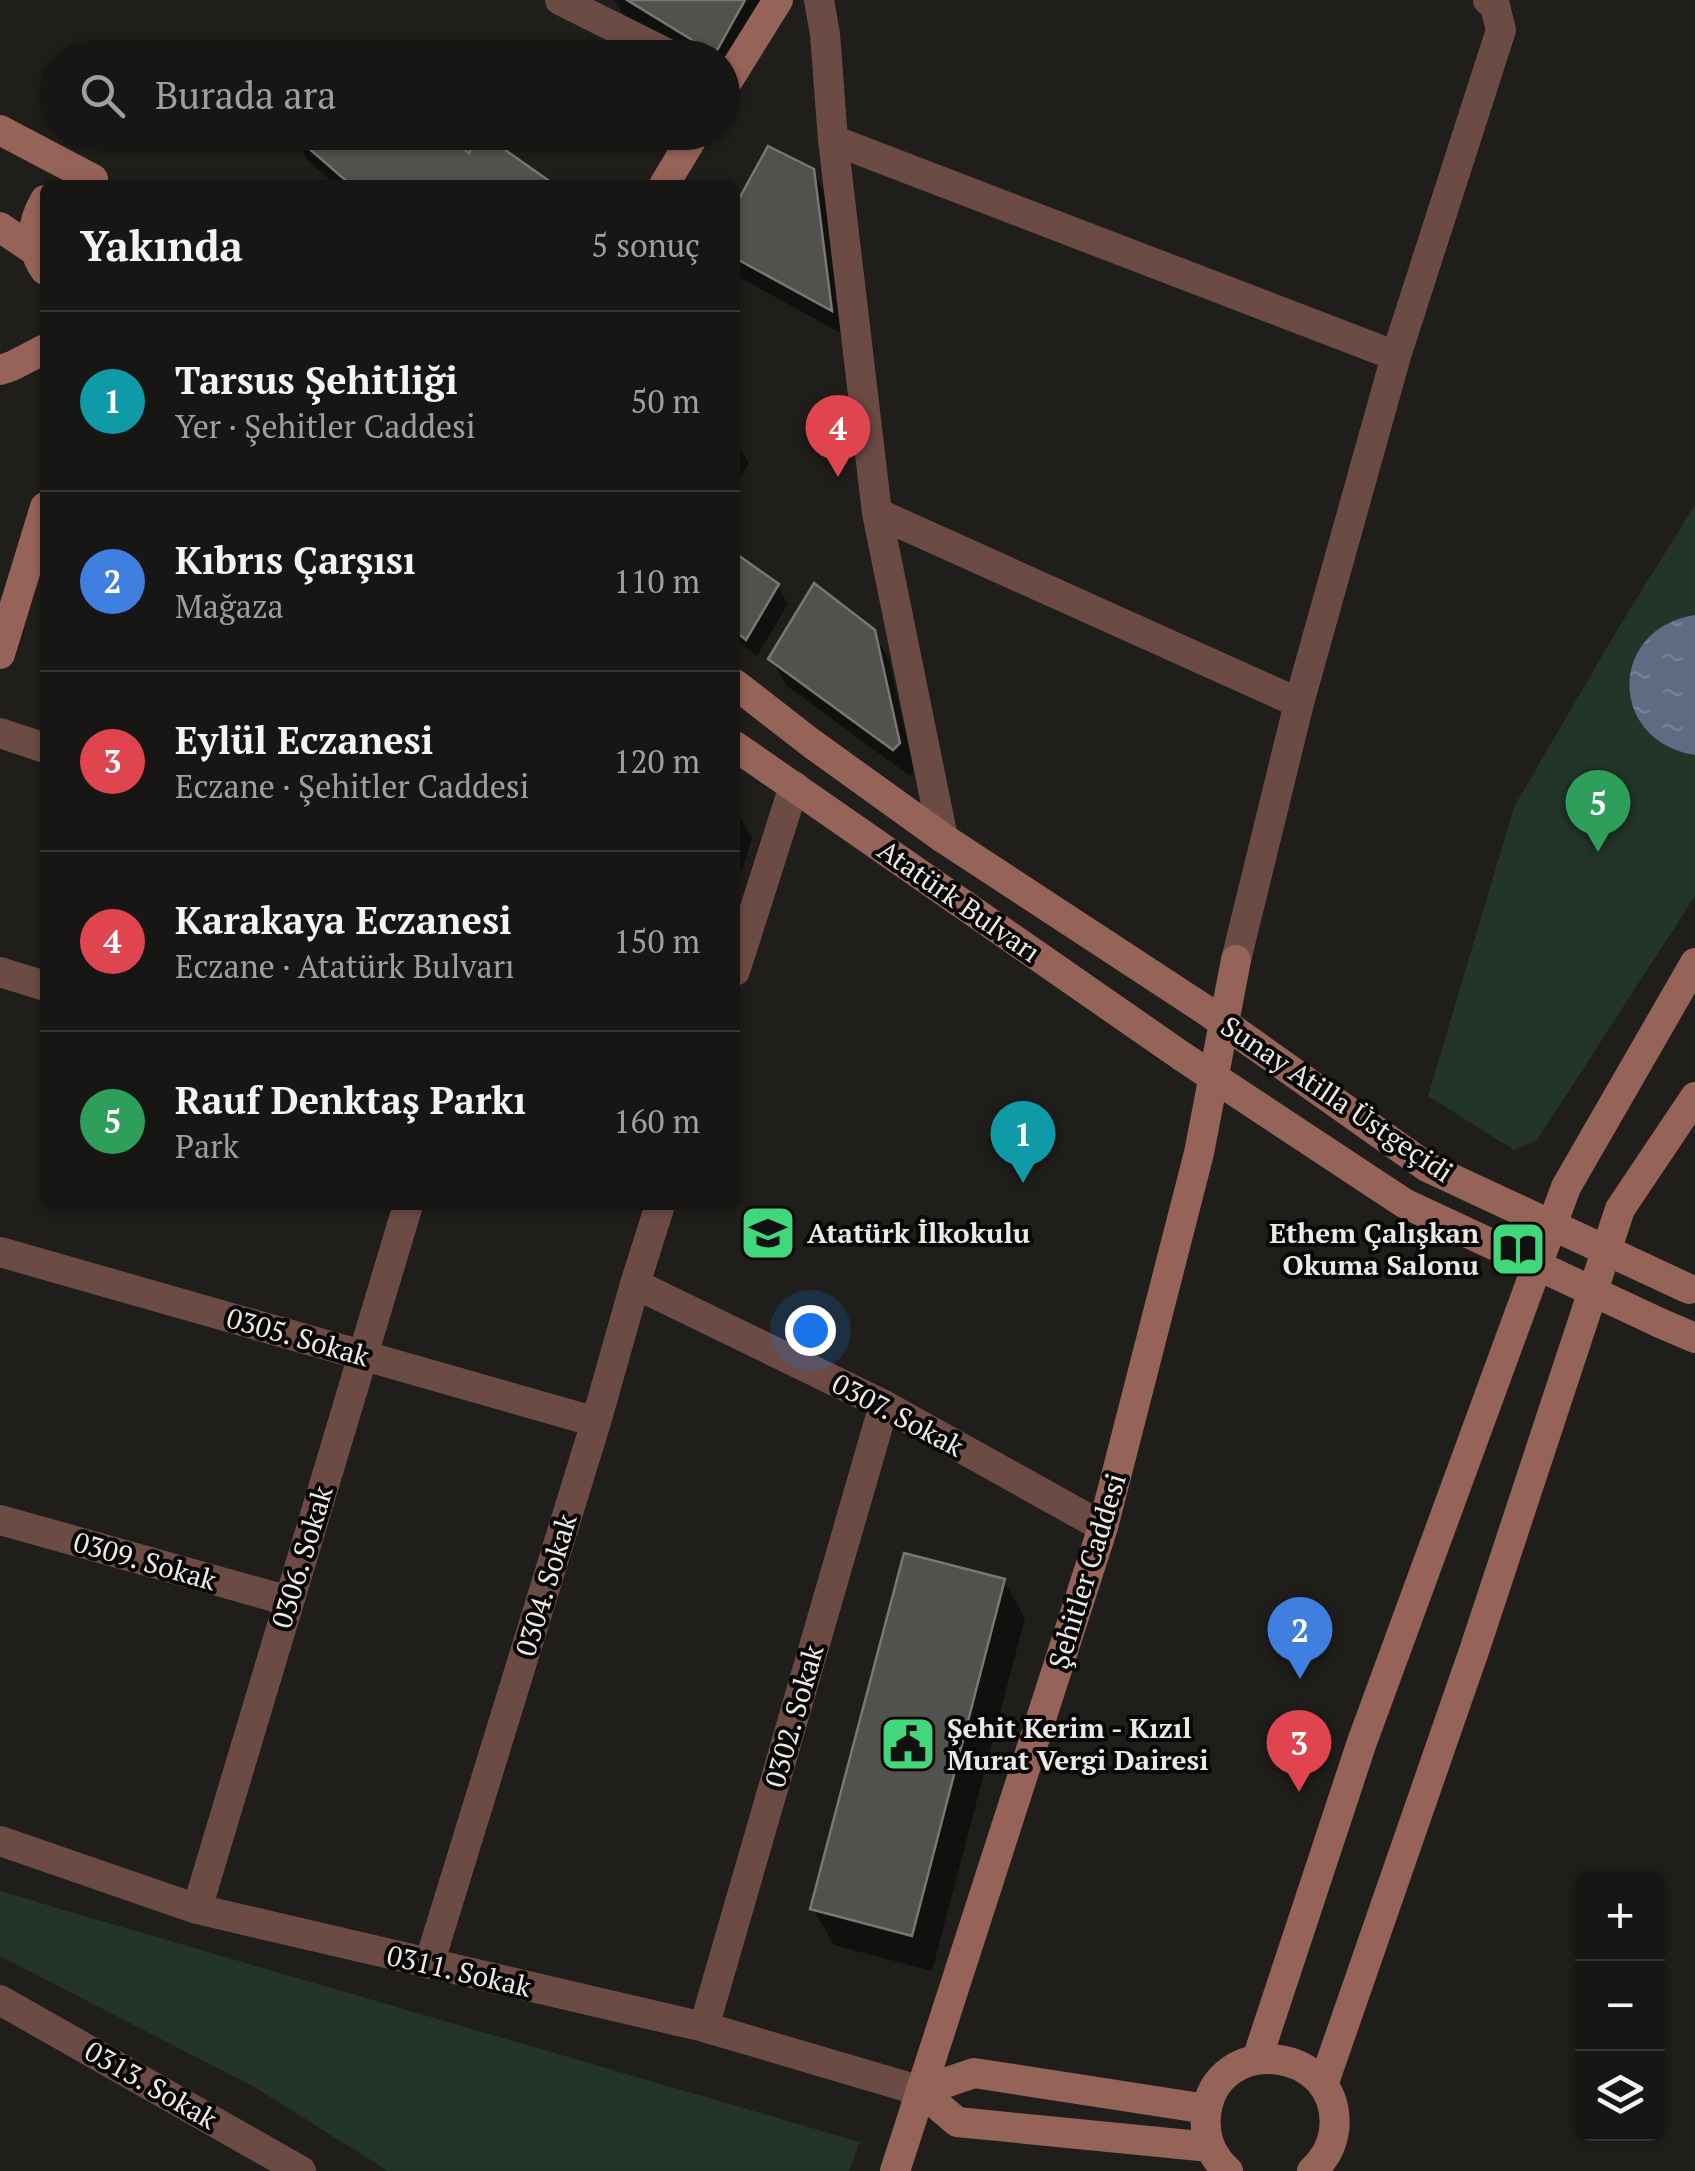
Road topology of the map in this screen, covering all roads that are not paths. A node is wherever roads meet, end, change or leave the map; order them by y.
1 (560, 0) edge
2 (778, 0) edge
3 (818, 0) edge
4 (838, 0) edge
5 (1488, 0) edge
6 (825, 34) junction
7 (640, 40) edge
8 (740, 59) edge
9 (0, 130) edge
10 (833, 140) junction
11 (685, 150) edge
12 (86, 180) edge
13 (667, 180) edge
14 (40, 208) edge
15 (0, 228) edge
16 (0, 257) edge
17 (40, 261) edge
18 (40, 352) edge
19 (1396, 356) junction
20 (0, 370) edge
21 (877, 513) junction
22 (40, 523) edge
23 (0, 654) edge
24 (740, 688) edge
25 (1299, 703) junction
26 (0, 733) edge
27 (40, 746) edge
28 (740, 749) edge
29 (794, 786) junction
30 (942, 838) junction
31 (740, 954) edge
32 (1236, 960) joint
33 (1695, 963) edge
34 (0, 972) edge
35 (40, 984) edge
36 (1184, 1057) joint
37 (1695, 1097) edge
38 (406, 1210) edge
39 (658, 1210) edge
40 (0, 1252) edge
41 (635, 1284) junction
42 (1692, 1290) edge
43 (1695, 1338) edge
44 (363, 1355) junction
45 (884, 1405) junction
46 (596, 1422) junction
47 (0, 1520) edge
48 (1103, 1527) junction
49 (289, 1601) junction
50 (0, 1841) edge
51 (197, 1910) junction
52 (429, 1964) junction
53 (0, 2000) edge
54 (704, 2027) junction
55 (1257, 2059) junction
56 (1323, 2085) junction
57 (921, 2091) junction
58 (1207, 2109) junction
59 (1217, 2163) edge
60 (1315, 2170) edge
61 (301, 2171) edge
62 (895, 2171) edge

1 - 7 street
2 - 8 main road
3 - 6 street
4 - 6 street
5 - 19 street
6 - 10 street
9 - 12 main road
10 - 19 street
10 - 21 street
11 - 13 main road
14 - 17 main road
15 - 17 main road
16 - 17 main road
18 - 20 main road
19 - 25 street
21 - 25 street
21 - 30 street
22 - 23 main road
24 - 30 main road, Sunay Atilla Üstgeçidi
25 - 32 street
26 - 27 street
28 - 29 main road, Atatürk Bulvarı
29 - 31 street
29 - 36 main road, Atatürk Bulvarı
30 - 42 main road, Sunay Atilla Üstgeçidi, bridge
32 - 48 main road, Şehitler Caddesi
33 - 55 main road
34 - 35 street
36 - 43 main road, Sunay Atilla Üstgeçidi, bridge
37 - 56 main road
38 - 44 street, 0306. Sokak
39 - 41 street, 0304. Sokak
40 - 44 street, 0305. Sokak
41 - 45 street, 0307. Sokak
41 - 46 street, 0304. Sokak
44 - 46 street, 0305. Sokak
44 - 49 street, 0306. Sokak
45 - 48 street, 0307. Sokak
45 - 54 street, 0302. Sokak
46 - 52 street, 0304. Sokak
47 - 49 street, 0309. Sokak
48 - 57 main road, Şehitler Caddesi
49 - 51 street, 0306. Sokak
50 - 51 street, 0311. Sokak
51 - 52 street, 0311. Sokak
52 - 54 street, 0311. Sokak
53 - 61 street, 0313. Sokak
54 - 57 street, 0311. Sokak
55 - 56 main road
55 - 58 main road
56 - 60 main road
57 - 58 main road
57 - 59 main road
57 - 62 main road, Şehitler Caddesi
58 - 59 main road

